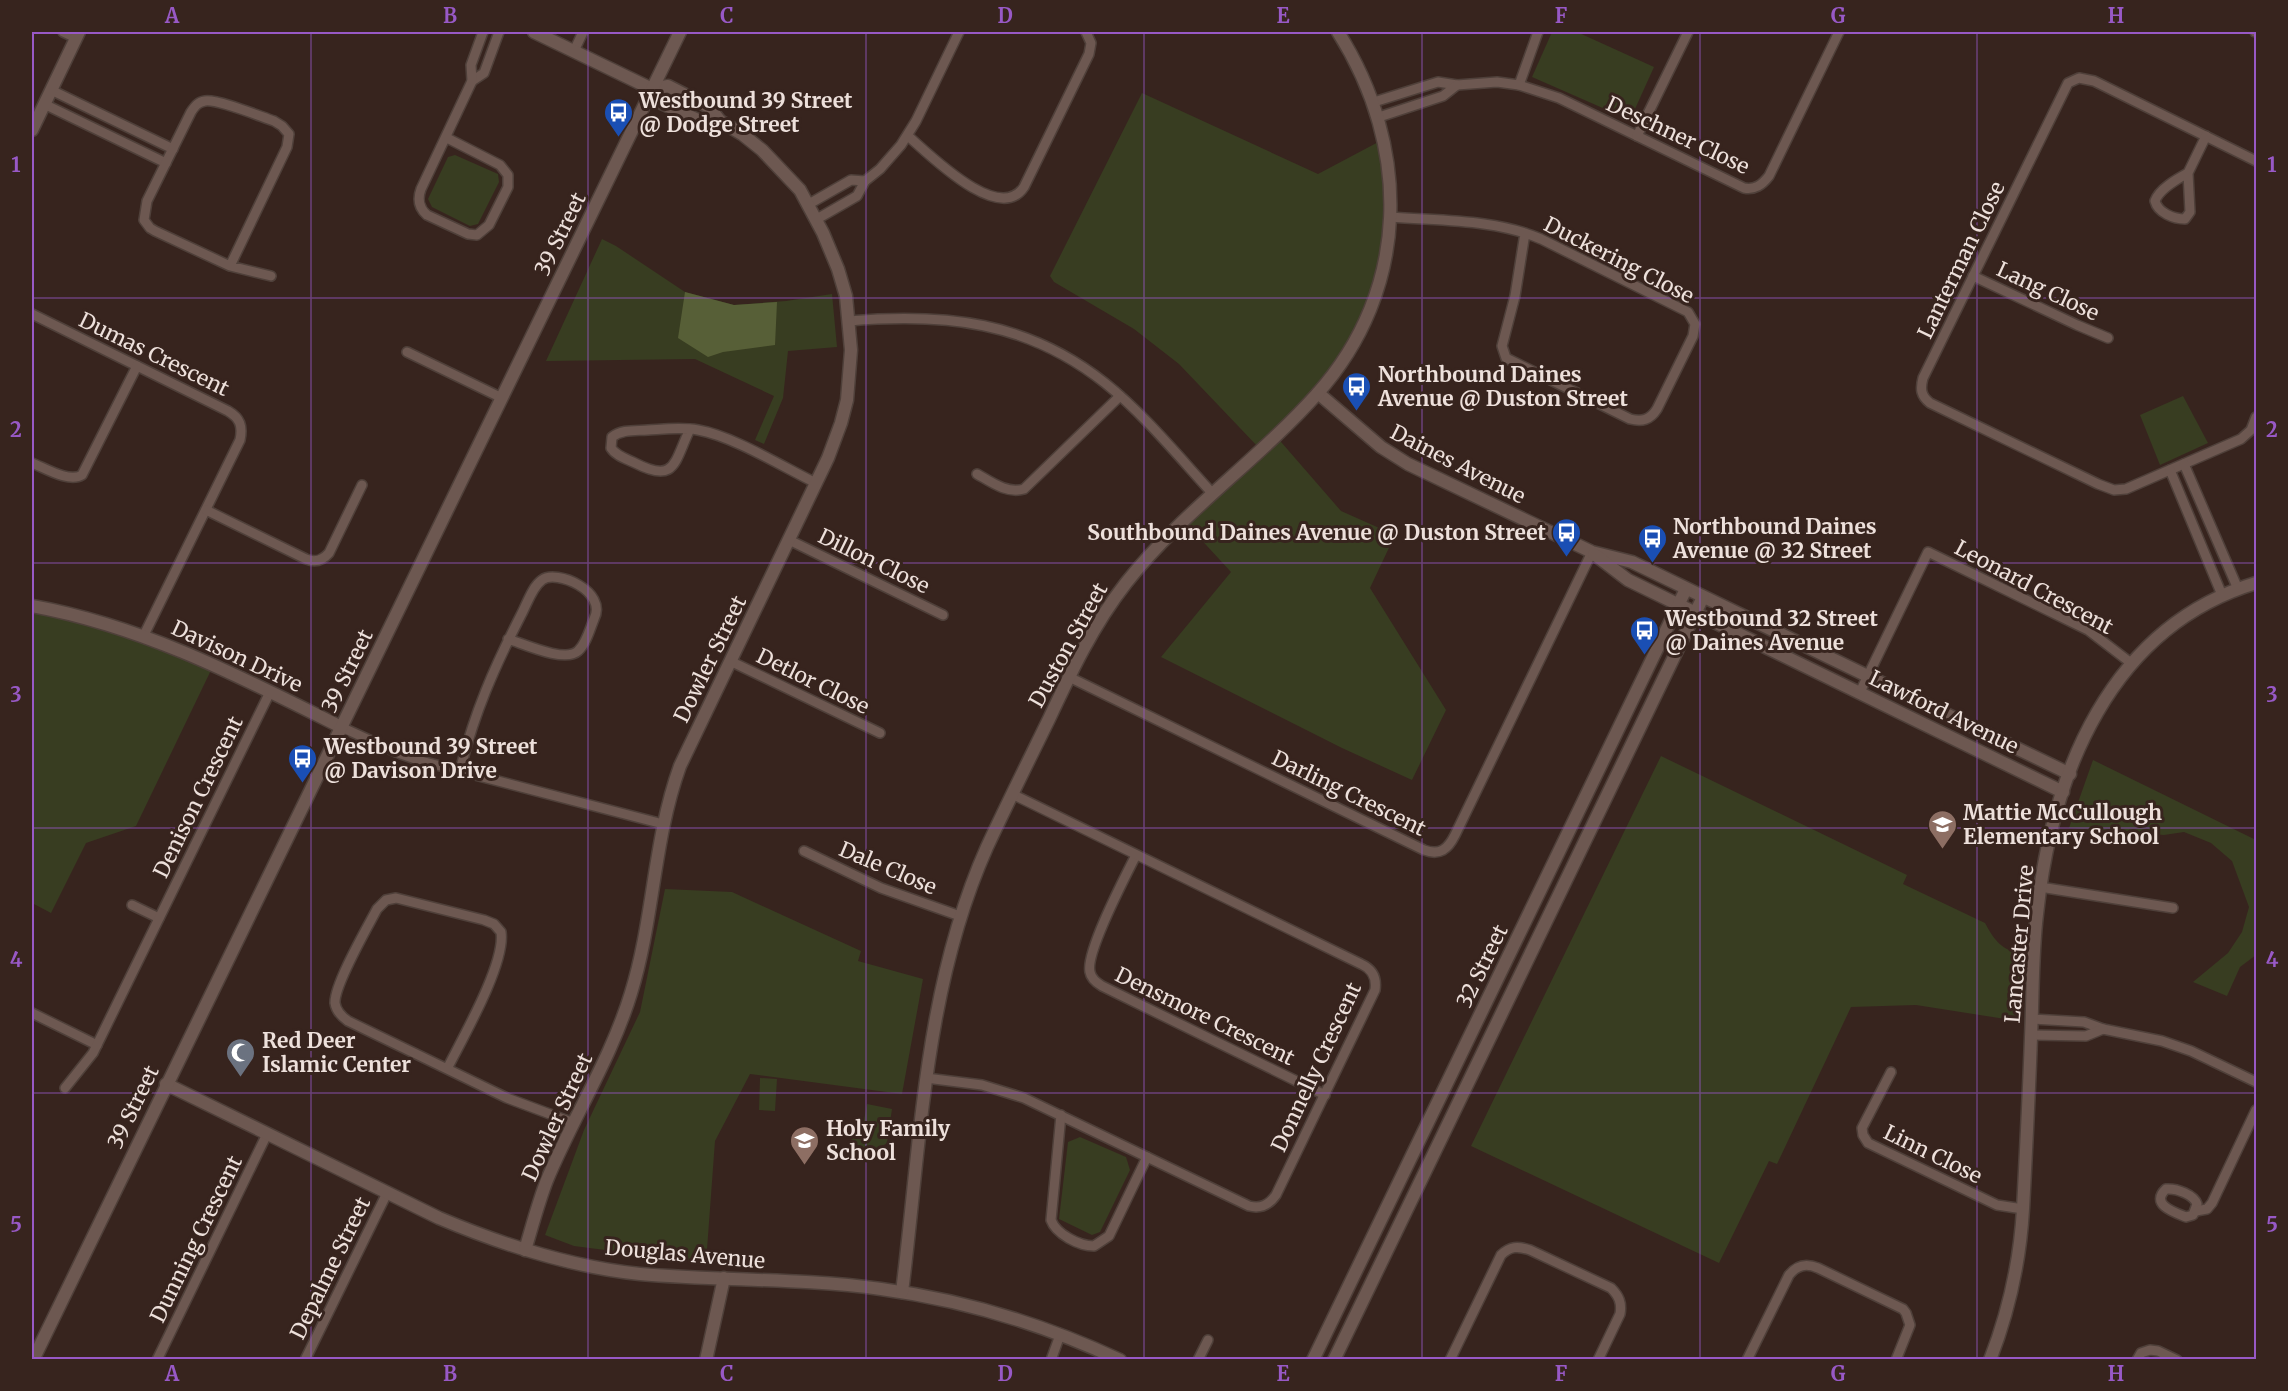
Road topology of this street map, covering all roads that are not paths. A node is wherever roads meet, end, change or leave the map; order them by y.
1 (63, 32) edge
2 (483, 32) edge
3 (499, 32) edge
4 (534, 32) edge
5 (583, 32) edge
6 (680, 32) edge
7 (959, 32) edge
8 (1086, 32) edge
9 (1338, 32) edge
10 (1538, 32) edge
11 (1688, 32) edge
12 (1839, 32) edge
13 (78, 35) edge
14 (574, 51) junction
15 (472, 81) junction
16 (1457, 85) junction
17 (1519, 85) junction
18 (652, 89) junction
19 (51, 90) junction
20 (1374, 102) junction
21 (44, 104) junction
22 (1379, 117) junction
23 (114, 121) junction
24 (720, 121) junction
25 (32, 130) edge
26 (107, 135) junction
27 (908, 136) junction
28 (1637, 136) junction
29 (2206, 136) junction
30 (447, 138) junction
31 (173, 149) junction
32 (2256, 161) edge
33 (166, 164) junction
34 (2188, 173) junction
35 (865, 181) junction
36 (808, 204) junction
37 (1391, 217) junction
38 (817, 219) junction
39 (1525, 233) junction
40 (230, 266) junction
41 (271, 276) dead end
42 (1973, 276) junction
43 (32, 314) edge
44 (849, 321) junction
45 (2108, 338) dead end
46 (407, 352) dead end
47 (137, 366) junction
48 (1318, 393) junction
49 (1120, 396) junction
50 (502, 398) junction
51 (2256, 417) edge
52 (690, 429) junction
53 (32, 463) edge
54 (2184, 464) junction
55 (2170, 470) junction
56 (977, 474) dead end
57 (816, 483) junction
58 (362, 485) dead end
59 (1213, 494) junction
60 (206, 510) junction
61 (789, 540) junction
62 (1592, 552) junction
63 (2256, 582) edge
64 (1686, 589) junction
65 (2238, 589) junction
66 (2222, 595) junction
67 (1703, 597) junction
68 (1678, 605) junction
69 (32, 606) edge
70 (1695, 613) junction
71 (943, 615) dead end
72 (144, 635) junction
73 (508, 639) junction
74 (730, 661) junction
75 (2131, 663) junction
76 (1069, 677) junction
77 (1868, 677) junction
78 (270, 692) junction
79 (1860, 692) junction
80 (341, 727) junction
81 (880, 733) dead end
82 (460, 771) junction
83 (2070, 774) junction
84 (2063, 792) junction
85 (1012, 794) junction
86 (663, 824) junction
87 (804, 851) dead end
88 (1136, 855) junction
89 (2040, 887) junction
90 (132, 905) dead end
91 (2173, 908) dead end
92 (960, 916) junction
93 (159, 918) junction
94 (32, 1013) edge
95 (2032, 1019) junction
96 (2103, 1029) junction
97 (2031, 1035) junction
98 (97, 1045) junction
99 (447, 1069) junction
100 (1891, 1072) dead end
101 (926, 1078) junction
102 (2256, 1082) edge
103 (166, 1084) junction
104 (64, 1088) dead end
105 (1325, 1095) junction
106 (2256, 1110) edge
107 (1061, 1115) junction
108 (574, 1124) junction
109 (267, 1134) junction
110 (1147, 1157) junction
111 (387, 1192) junction
112 (2023, 1209) junction
113 (2196, 1211) dead end
114 (525, 1250) junction
115 (724, 1278) junction
116 (902, 1292) junction
117 (1060, 1335) junction
118 (1208, 1340) dead end
119 (33, 1359) edge
120 (157, 1359) edge
121 (305, 1359) edge
122 (706, 1359) edge
123 (1051, 1359) edge
124 (1120, 1359) edge
125 (1198, 1359) edge
126 (1312, 1359) edge
127 (1334, 1359) edge
128 (1449, 1359) edge
129 (1598, 1359) edge
130 (1747, 1359) edge
131 (1896, 1359) edge
132 (1990, 1359) edge
133 (2137, 1359) edge
134 (2177, 1359) edge

1 - 13 street
2 - 15 street
3 - 15 street
4 - 14 street
5 - 14 street
6 - 18 street, 39 Street
7 - 27 street
8 - 27 street
9 - 20 street, Duston Street
10 - 17 street
11 - 28 street
12 - 28 street, Deschner Close
13 - 19 street
14 - 18 street
15 - 30 street
16 - 17 street, Deschner Close
16 - 20 street, Deschner Close
16 - 22 street, Deschner Close
17 - 28 street, Deschner Close
18 - 24 street, Dowler Street
18 - 24 street, Dowler Street
18 - 50 street, 39 Street
19 - 21 street
19 - 23 street
20 - 22 street, Duston Street
21 - 25 street
21 - 26 street
22 - 37 street, Duston Street
23 - 26 street
23 - 31 street
24 - 36 street, Dowler Street
26 - 33 street
27 - 35 street
29 - 32 street, Lanterman Close
29 - 34 street
29 - 42 street, Lanterman Close
30 - 30 street
31 - 33 street
31 - 40 street
33 - 40 street
34 - 34 street
35 - 36 street
35 - 38 street
36 - 38 street, Dowler Street
37 - 39 street, Duckering Close
37 - 48 street, Duston Street
38 - 44 street, Dowler Street
39 - 39 street, Duckering Close
40 - 41 street
42 - 45 street, Lang Close
42 - 55 street, Lanterman Close
43 - 47 street, Dumas Crescent
44 - 49 street
44 - 57 street, Dowler Street
46 - 50 street
47 - 53 street
47 - 60 street, Dumas Crescent
48 - 59 street, Duston Street
48 - 62 street, Daines Avenue
49 - 56 street
49 - 59 street
50 - 80 street, 39 Street
51 - 54 street, Lanterman Close
52 - 52 street
52 - 57 street
54 - 55 street, Lanterman Close
54 - 65 street
55 - 66 street
57 - 61 street, Dowler Street
58 - 60 street
59 - 76 street, Duston Street
60 - 72 street, Dumas Crescent
61 - 71 street, Dillon Close
61 - 74 street, Dowler Street
62 - 64 street, Daines Avenue
62 - 68 street, Daines Avenue
62 - 76 street, Darling Crescent
63 - 65 street, Lancaster Drive
64 - 67 street, Daines Avenue
64 - 68 street, 32 Street
65 - 66 street, Lancaster Drive
66 - 75 street, Lancaster Drive
67 - 70 street, 32 Street
67 - 77 street, Lawford Avenue
68 - 70 street, Lawford Avenue
68 - 126 street, 32 Street
69 - 72 street, Davison Drive
70 - 79 street, Lawford Avenue
70 - 127 street, 32 Street
72 - 78 street, Davison Drive
73 - 73 street
73 - 82 street
74 - 81 street, Detlor Close
74 - 86 street, Dowler Street
75 - 77 street, Leonard Crescent
75 - 83 street, Lancaster Drive
76 - 85 street, Duston Street
77 - 79 street, Leonard Crescent
77 - 83 street, Lawford Avenue
78 - 80 street, Davison Drive
78 - 93 street, Denison Crescent
79 - 84 street, Lawford Avenue
80 - 82 street, Davison Drive
80 - 103 street, 39 Street
82 - 86 street, Davison Drive
83 - 84 street, Lancaster Drive
84 - 89 street, Lancaster Drive
85 - 88 street, Donnelly Crescent
85 - 92 street, Duston Street
86 - 108 street, Dowler Street
87 - 92 street, Dale Close
88 - 105 street, Densmore Crescent
88 - 105 street, Donnelly Crescent
89 - 91 street
89 - 95 street, Lancaster Drive
90 - 93 street
92 - 101 street, Duston Street
93 - 98 street, Denison Crescent
94 - 98 street
95 - 96 street
95 - 97 street, Lancaster Drive
96 - 97 street
96 - 102 street
97 - 112 street, Lancaster Drive
98 - 104 street, Denison Crescent
99 - 99 street
99 - 108 street
100 - 112 street, Linn Close
101 - 107 street, Donnelly Crescent
101 - 116 street, Duston Street
103 - 109 street, Douglas Avenue
103 - 119 street, 39 Street
105 - 110 street, Donnelly Crescent
106 - 113 street
107 - 110 street, Donnelly Crescent
107 - 110 street
108 - 114 street, Dowler Street
109 - 111 street, Douglas Avenue
109 - 120 street, Dunning Crescent
111 - 114 street, Douglas Avenue
111 - 121 street, Depalme Street
112 - 132 street, Lancaster Drive
114 - 115 street, Douglas Avenue
115 - 116 street, Douglas Avenue
115 - 122 street
116 - 117 street, Douglas Avenue
117 - 123 street
117 - 124 street, Douglas Avenue
118 - 125 street
128 - 129 street
130 - 131 street
133 - 134 street

